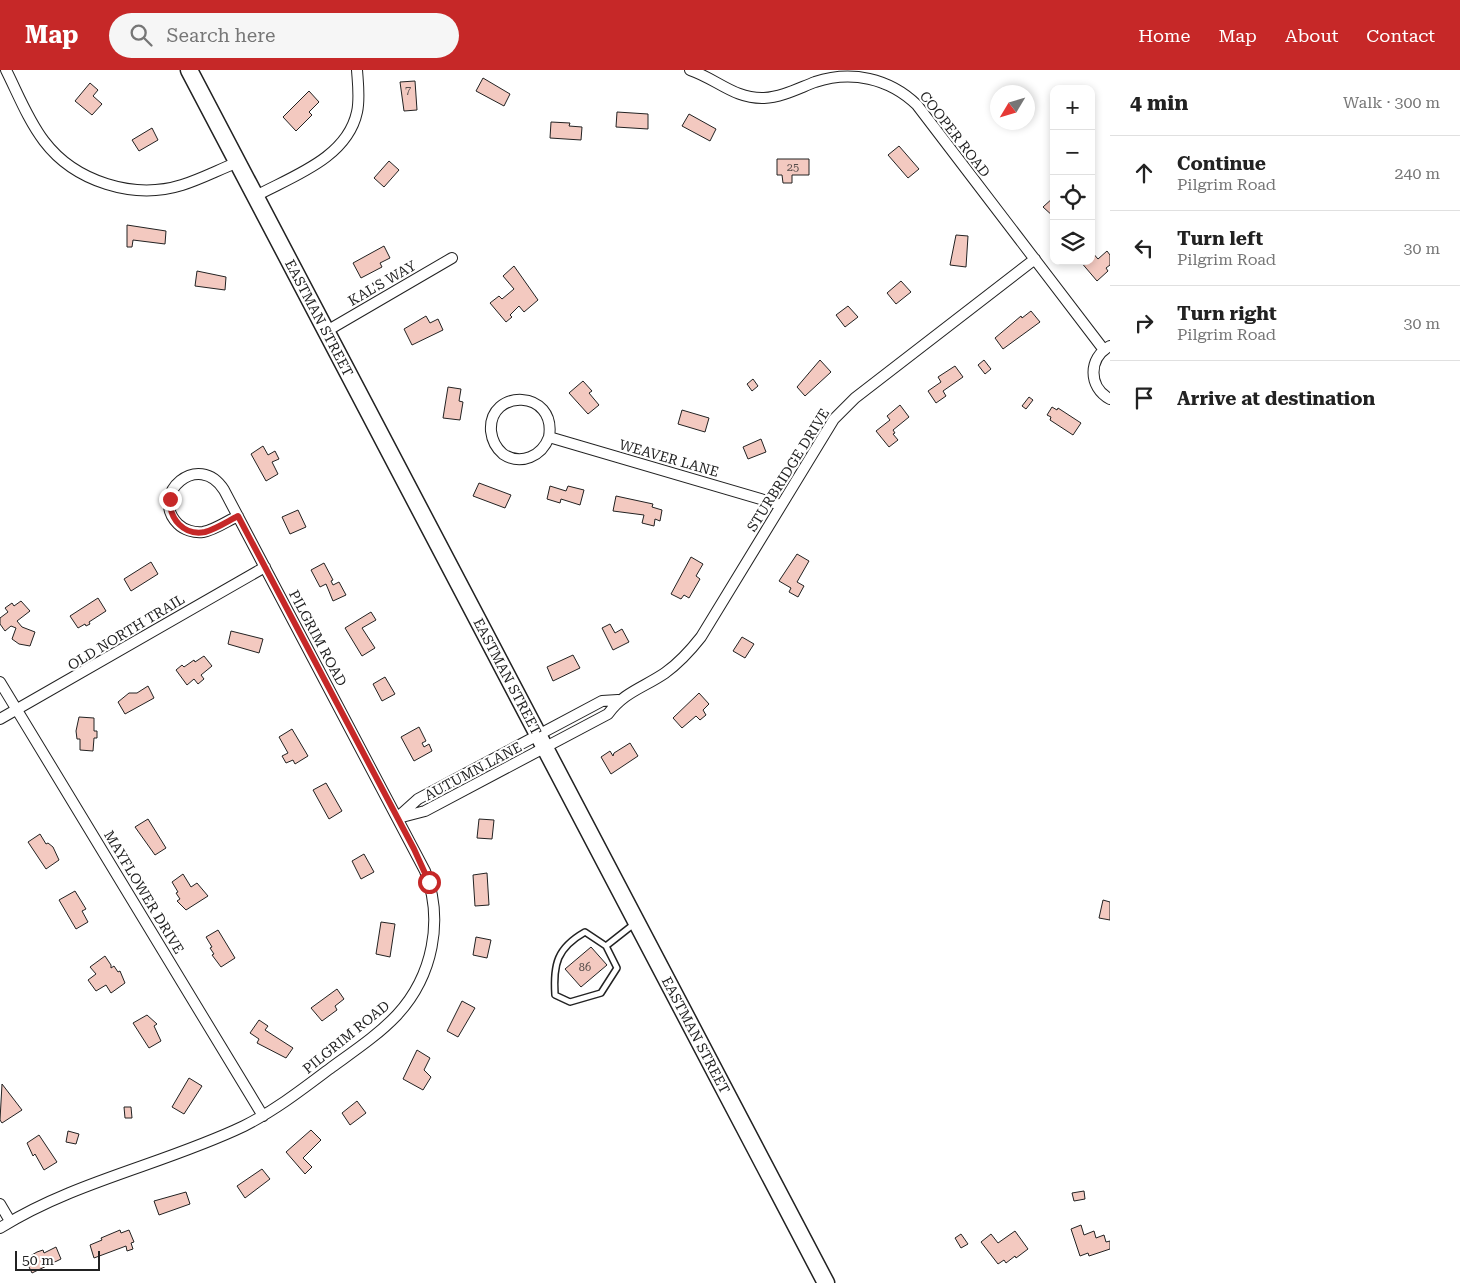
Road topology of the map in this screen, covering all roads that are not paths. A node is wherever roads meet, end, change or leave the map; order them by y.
1 (6, 70) edge
2 (188, 70) edge
3 (358, 70) edge
4 (690, 70) edge
5 (236, 163) junction
6 (254, 197) junction
7 (452, 258) dead end
8 (1035, 260) junction
9 (325, 332) junction
10 (1107, 348) edge
11 (1110, 399) edge
12 (550, 437) junction
13 (782, 505) junction
14 (238, 516) junction
15 (265, 567) junction
16 (0, 682) edge
17 (618, 700) junction
18 (19, 710) junction
19 (0, 719) edge
20 (541, 742) junction
21 (398, 818) junction
22 (636, 922) junction
23 (606, 946) junction
24 (263, 1116) junction
25 (0, 1204) edge
26 (10, 1221) junction
27 (0, 1228) edge
28 (826, 1283) edge

1 - 5 street
2 - 5 main road, EASTMAN STREET
3 - 6 street
4 - 8 street, COOPER ROAD
5 - 6 main road, EASTMAN STREET
6 - 9 main road, EASTMAN STREET
7 - 9 street, KAL'S WAY
8 - 10 street, COOPER ROAD
8 - 13 street, STURBRIDGE DRIVE
9 - 20 main road, EASTMAN STREET
10 - 11 street, COOPER ROAD
12 - 12 street
12 - 13 street, WEAVER LANE
13 - 17 street, STURBRIDGE DRIVE
14 - 14 street, PILGRIM ROAD
14 - 15 street, PILGRIM ROAD
15 - 18 street, OLD NORTH TRAIL
15 - 21 street, PILGRIM ROAD
16 - 18 street, MAYFLOWER DRIVE
17 - 20 street, STURBRIDGE DRIVE
17 - 20 street, STURBRIDGE DRIVE
18 - 19 street, OLD NORTH TRAIL
18 - 24 street, MAYFLOWER DRIVE
20 - 21 street, AUTUMN LANE
20 - 21 street, AUTUMN LANE
20 - 22 main road, EASTMAN STREET
21 - 24 street, PILGRIM ROAD
22 - 23 lane
22 - 28 main road, EASTMAN STREET
23 - 23 lane
24 - 26 street, PILGRIM ROAD
25 - 26 street
26 - 27 street, PILGRIM ROAD

